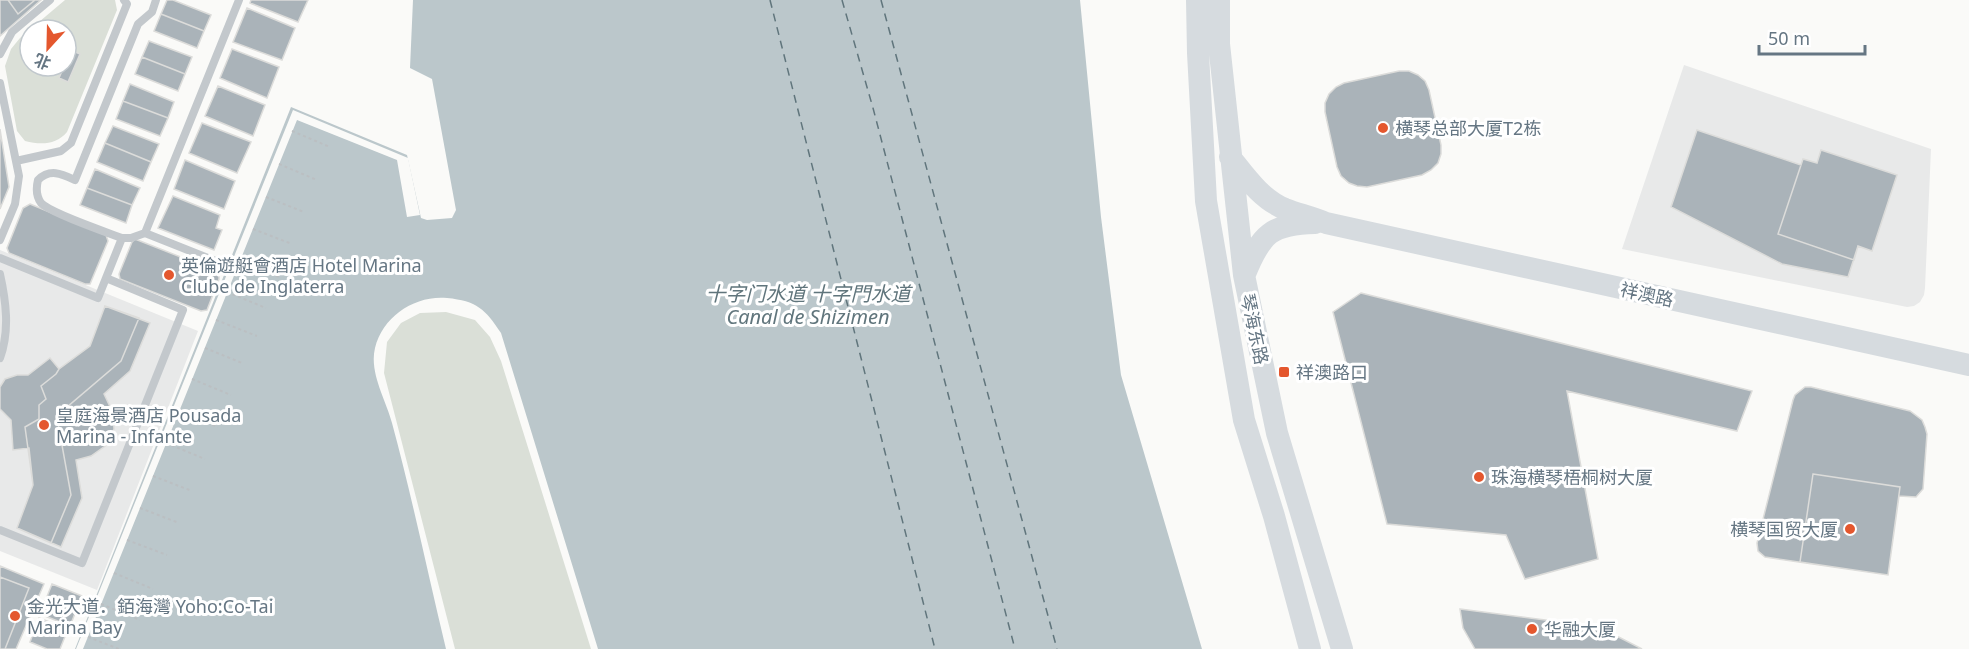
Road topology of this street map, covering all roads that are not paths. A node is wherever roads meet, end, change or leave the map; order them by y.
1 (50, 0) edge
2 (124, 0) edge
3 (156, 0) edge
4 (239, 0) edge
5 (1197, 0) edge
6 (1219, 0) edge
7 (0, 54) edge
8 (0, 83) edge
9 (1230, 157) junction
10 (16, 161) junction
11 (1326, 223) junction
12 (145, 232) junction
13 (122, 238) junction
14 (0, 240) edge
15 (0, 258) edge
16 (218, 262) dead end
17 (0, 274) edge
18 (1244, 275) junction
19 (106, 278) junction
20 (0, 358) edge
21 (1969, 365) edge
22 (0, 530) edge
23 (1310, 649) edge
24 (1342, 649) edge

1 - 7 lane
2 - 10 lane
3 - 13 lane
4 - 12 lane
5 - 23 main road, 琴海东路
6 - 9 main road, 琴海东路
8 - 10 lane
9 - 11 main road, 祥澳路
9 - 18 main road, 琴海东路
10 - 14 lane
11 - 18 main road, 祥澳路
11 - 21 main road, 祥澳路
12 - 13 lane
12 - 16 lane
13 - 19 lane
15 - 19 lane
17 - 20 lane
18 - 24 main road, 琴海东路
19 - 22 lane

